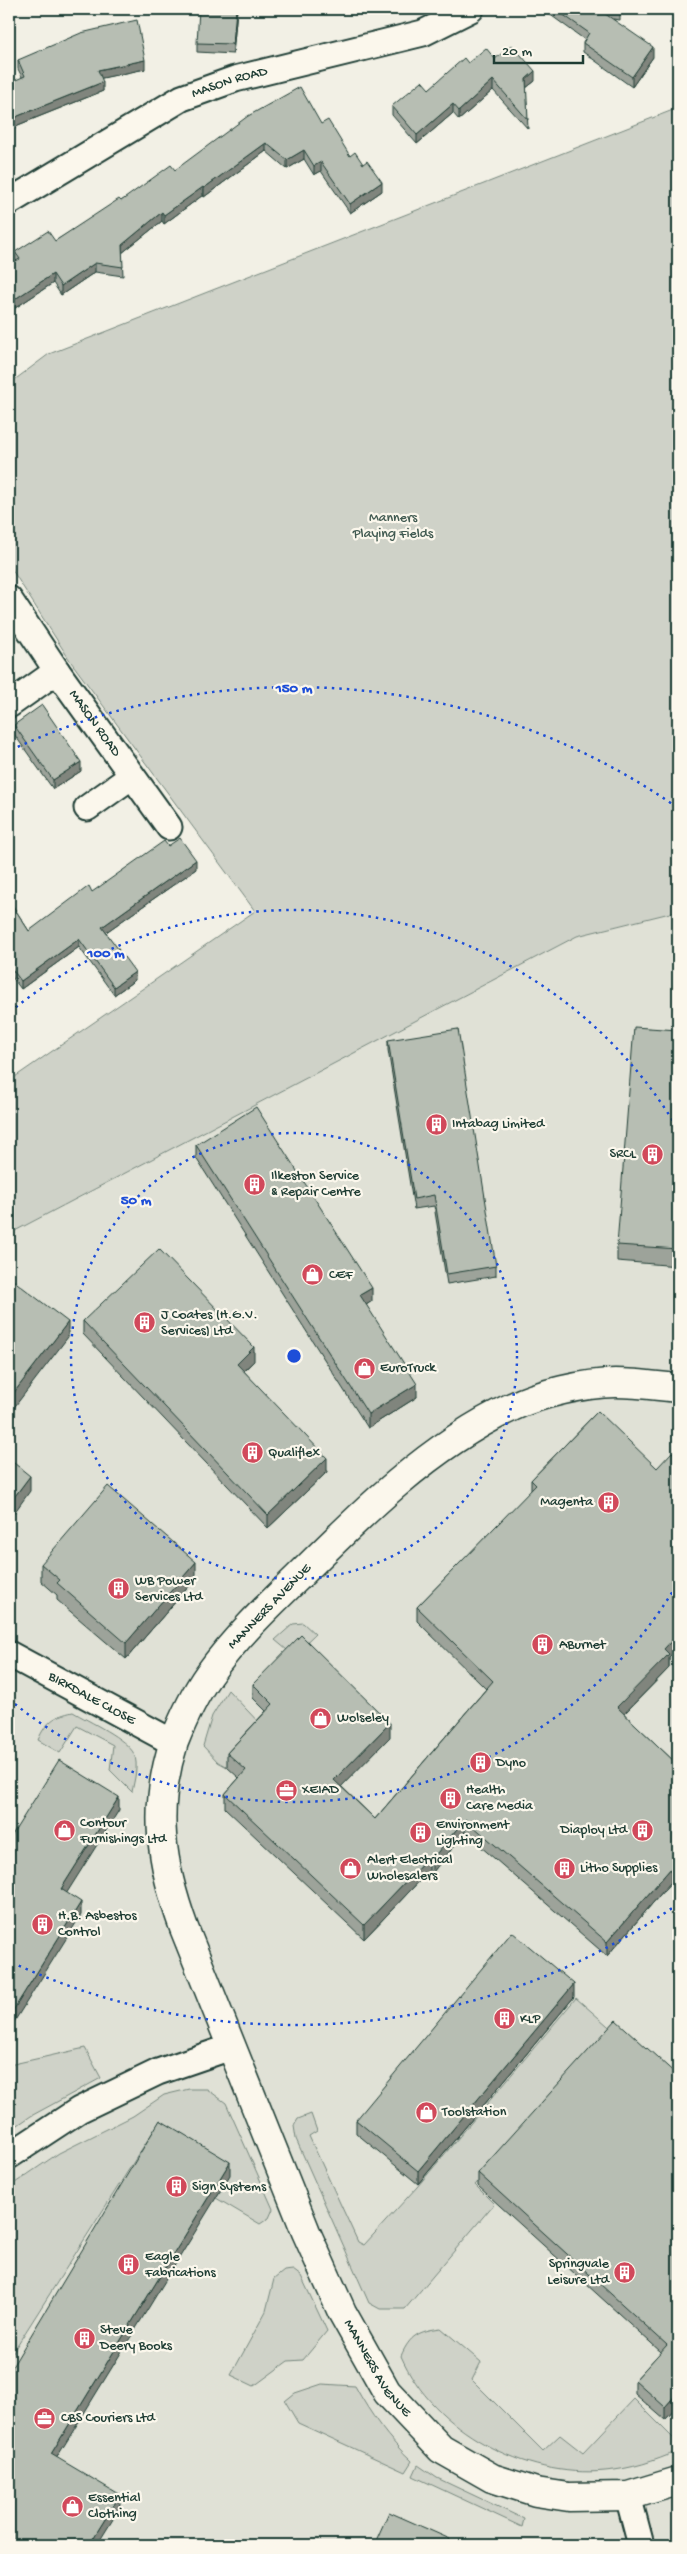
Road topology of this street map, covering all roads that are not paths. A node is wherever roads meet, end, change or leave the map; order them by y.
1 (471, 9) edge
2 (9, 202) edge
3 (9, 599) edge
4 (57, 671) junction
5 (9, 705) edge
6 (132, 776) junction
7 (87, 808) dead end
8 (168, 827) dead end
9 (678, 1388) edge
10 (9, 1654) edge
11 (174, 1743) junction
12 (231, 2047) junction
13 (9, 2156) edge
14 (678, 2481) edge
15 (628, 2496) junction
16 (641, 2545) edge

1 - 2 street, MASON ROAD
3 - 4 street, MASON ROAD
4 - 5 street
4 - 6 street, MASON ROAD
6 - 7 street
6 - 8 street, MASON ROAD
9 - 11 street, MANNERS AVENUE
10 - 11 street, BIRKDALE CLOSE
11 - 12 street, MANNERS AVENUE
12 - 13 street
12 - 15 street, MANNERS AVENUE
14 - 15 street, MANNERS AVENUE
15 - 16 street

